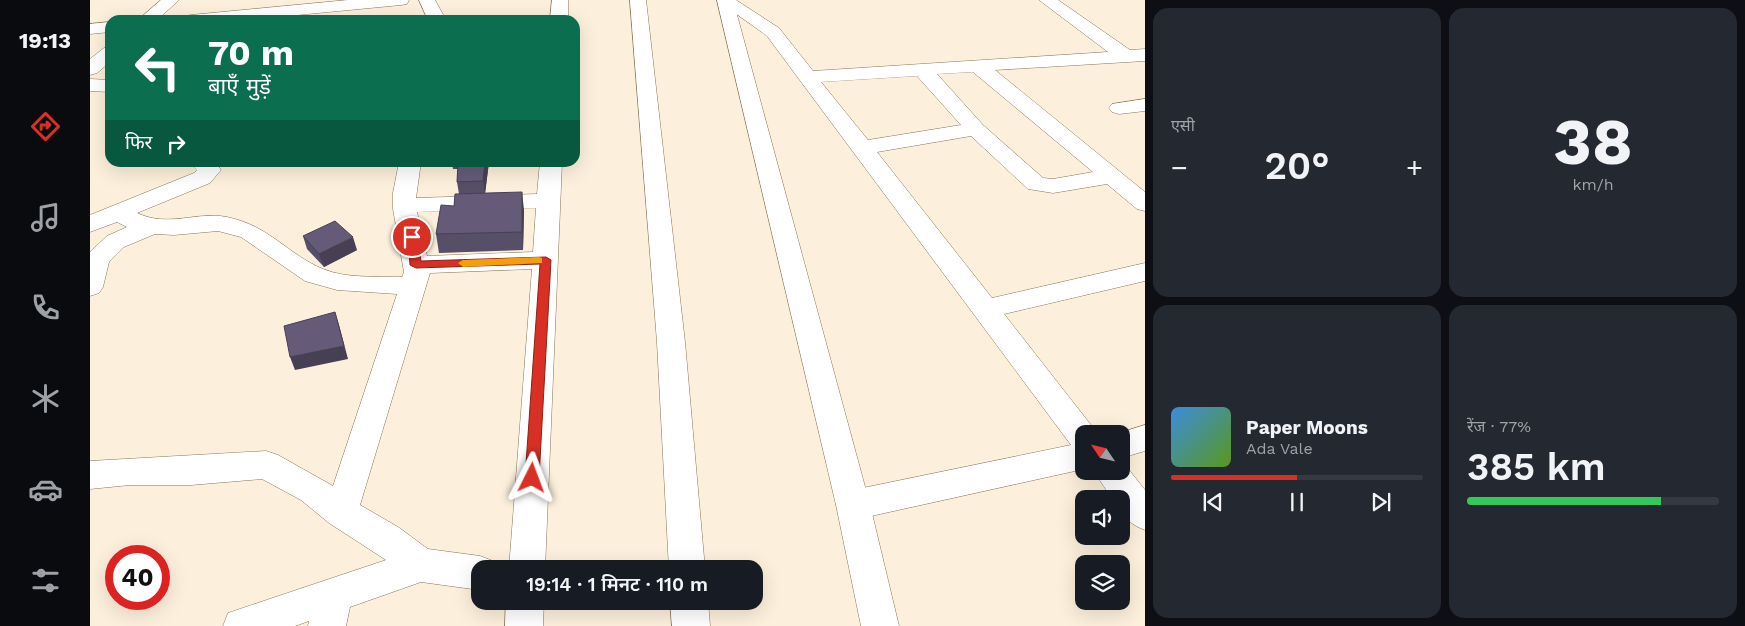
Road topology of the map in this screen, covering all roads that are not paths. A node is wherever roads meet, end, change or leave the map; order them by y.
1 (171, 0) edge
2 (401, 0) edge
3 (427, 0) edge
4 (560, 0) edge
5 (638, 0) edge
6 (725, 0) edge
7 (1047, 0) edge
8 (264, 7) edge
9 (153, 15) edge
10 (219, 15) edge
11 (434, 15) edge
12 (559, 15) edge
13 (105, 28) edge
14 (90, 29) edge
15 (105, 56) edge
16 (1136, 56) edge
17 (978, 66) junction
18 (921, 68) junction
19 (90, 69) edge
20 (807, 77) junction
21 (90, 86) edge
22 (105, 86) edge
23 (1145, 105) edge
24 (1119, 108) dead end
25 (976, 129) junction
26 (860, 148) junction
27 (207, 167) edge
28 (409, 167) edge
29 (551, 167) edge
30 (1112, 176) junction
31 (549, 201) junction
32 (1145, 204) edge
33 (406, 205) junction
34 (118, 212) junction
35 (90, 224) edge
36 (149, 228) junction
37 (546, 260) junction
38 (1145, 272) edge
39 (414, 275) junction
40 (90, 287) edge
41 (985, 309) junction
42 (1075, 426) edge
43 (1145, 438) edge
44 (1130, 442) edge
45 (1075, 458) edge
46 (90, 475) edge
47 (1117, 480) edge
48 (853, 505) junction
49 (341, 512) junction
50 (1145, 515) edge
51 (528, 560) edge
52 (686, 560) edge
53 (422, 565) junction
54 (471, 572) edge
55 (330, 610) edge
56 (525, 610) edge
57 (690, 610) edge
58 (242, 626) edge
59 (524, 626) edge
60 (691, 626) edge
61 (880, 626) edge

1 - 9 street
2 - 8 street
3 - 11 street
4 - 12 street
5 - 52 street
6 - 20 street
6 - 48 street
7 - 16 street
8 - 10 street
13 - 14 street
15 - 19 street
16 - 17 street
17 - 18 street
17 - 30 street
18 - 20 street
18 - 25 street
20 - 26 street
21 - 22 street
23 - 24 street
25 - 26 street
25 - 30 street
26 - 41 street
27 - 34 street
28 - 33 street
29 - 31 street
30 - 32 street
31 - 33 street
31 - 37 street
33 - 39 street
34 - 35 street
34 - 36 street
36 - 39 street
36 - 40 street
37 - 39 street
37 - 51 street
38 - 41 street
39 - 49 street
41 - 42 street
43 - 44 street
45 - 48 street
46 - 49 street
47 - 50 street
48 - 61 street
49 - 53 street
53 - 54 street
53 - 55 street
55 - 58 street
56 - 59 street
57 - 60 street

